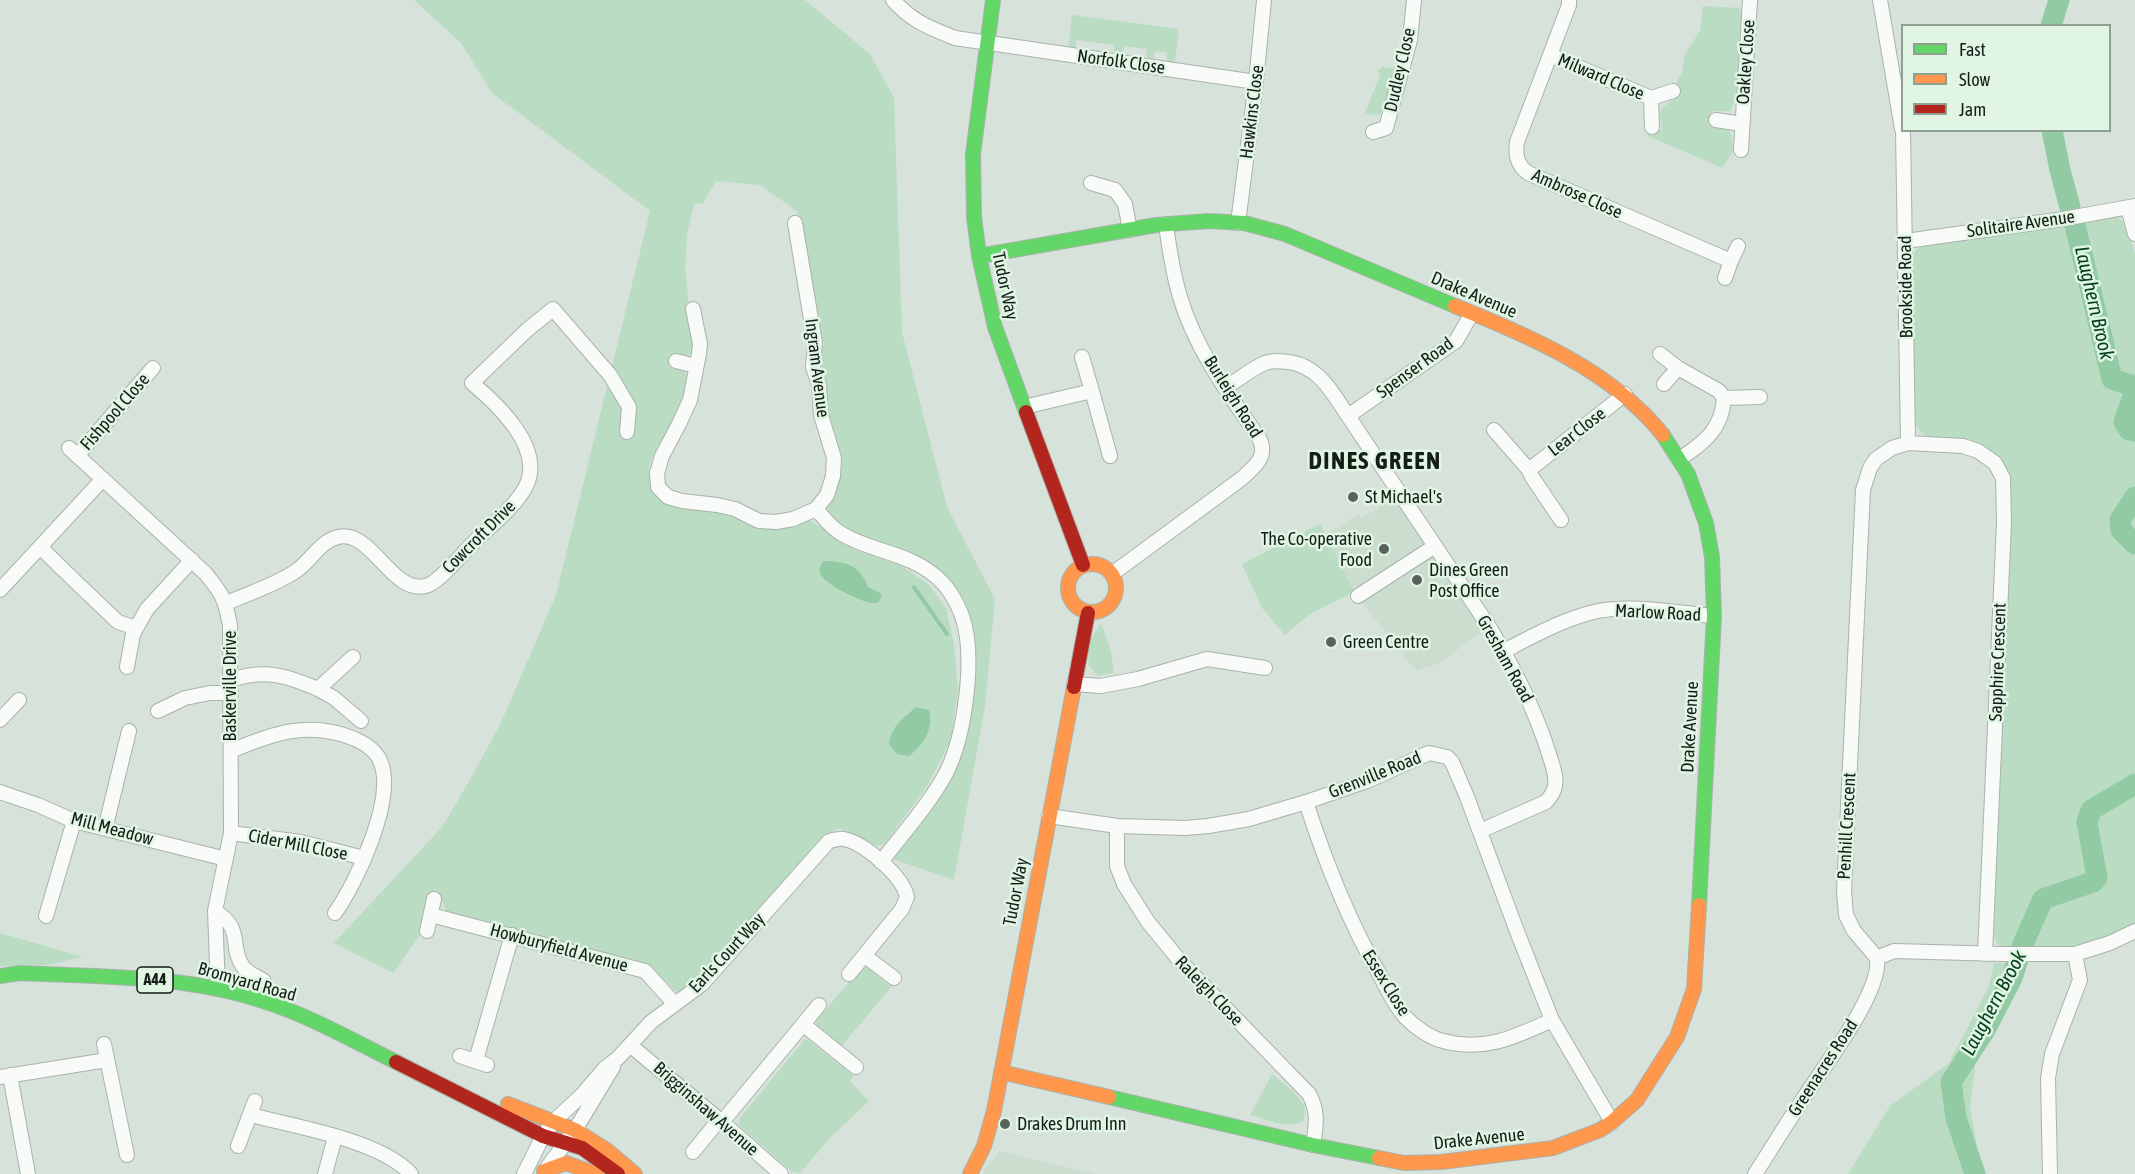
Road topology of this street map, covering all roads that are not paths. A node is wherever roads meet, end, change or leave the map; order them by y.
1 (893, 0) edge
2 (993, 0) edge
3 (1264, 0) edge
4 (1414, 0) edge
5 (1569, 0) edge
6 (1750, 0) edge
7 (1880, 0) edge
8 (987, 43) junction
9 (1550, 55) junction
10 (1256, 82) junction
11 (1672, 91) dead end
12 (1651, 98) junction
13 (1901, 113) edge
14 (1716, 120) dead end
15 (1742, 124) junction
16 (1652, 127) dead end
17 (1374, 132) dead end
18 (1903, 132) edge
19 (1741, 150) dead end
20 (1092, 183) dead end
21 (2131, 207) edge
22 (795, 223) dead end
23 (1238, 223) junction
24 (1166, 224) junction
25 (1130, 230) junction
26 (2135, 234) edge
27 (1906, 241) junction
28 (1738, 246) dead end
29 (979, 256) junction
30 (1731, 261) junction
31 (1725, 278) dead end
32 (693, 309) dead end
33 (1472, 313) junction
34 (1660, 354) dead end
35 (1082, 357) dead end
36 (676, 362) dead end
37 (696, 366) junction
38 (153, 368) dead end
39 (1678, 368) junction
40 (1664, 384) dead end
41 (1226, 388) junction
42 (1092, 391) junction
43 (1625, 394) junction
44 (1760, 397) dead end
45 (1724, 398) junction
46 (1024, 407) junction
47 (1348, 416) junction
48 (1494, 430) dead end
49 (627, 432) dead end
50 (1908, 443) junction
51 (73, 452) joint
52 (1110, 456) dead end
53 (1681, 458) junction
54 (1529, 470) junction
55 (103, 479) junction
56 (816, 508) junction
57 (1561, 520) dead end
58 (1435, 546) junction
59 (40, 548) junction
60 (192, 560) junction
61 (1083, 565) junction
62 (1112, 574) junction
63 (0, 590) edge
64 (1358, 596) dead end
65 (226, 603) junction
66 (1088, 613) junction
67 (1713, 616) junction
68 (136, 628) junction
69 (1504, 651) junction
70 (353, 657) dead end
71 (127, 667) dead end
72 (1265, 668) dead end
73 (1074, 684) junction
74 (231, 686) junction
75 (318, 689) junction
76 (19, 700) dead end
77 (158, 711) dead end
78 (0, 720) edge
79 (361, 721) dead end
80 (129, 731) dead end
81 (231, 752) junction
82 (0, 792) edge
83 (1306, 802) junction
84 (1049, 816) junction
85 (74, 821) junction
86 (1117, 826) junction
87 (105, 828) junction
88 (1480, 831) junction
89 (231, 833) junction
90 (364, 858) junction
91 (226, 859) junction
92 (881, 862) junction
93 (434, 899) dead end
94 (215, 911) junction
95 (335, 913) dead end
96 (431, 915) junction
97 (46, 916) dead end
98 (427, 931) dead end
99 (2135, 931) edge
100 (512, 935) junction
101 (1985, 954) junction
102 (2075, 954) junction
103 (865, 956) junction
104 (1877, 958) junction
105 (849, 974) dead end
106 (0, 976) edge
107 (894, 978) dead end
108 (264, 981) dead end
109 (218, 989) junction
110 (674, 1003) junction
111 (819, 1005) dead end
112 (1552, 1020) junction
113 (804, 1025) junction
114 (104, 1044) dead end
115 (630, 1045) junction
116 (370, 1048) junction
117 (460, 1056) dead end
118 (618, 1058) junction
119 (107, 1060) junction
120 (856, 1067) dead end
121 (1001, 1072) junction
122 (5, 1076) edge
123 (554, 1121) junction
124 (720, 1121) junction
125 (1612, 1122) junction
126 (575, 1130) junction
127 (543, 1136) junction
128 (335, 1137) junction
129 (565, 1143) junction
130 (1313, 1145) junction
131 (238, 1146) dead end
132 (693, 1152) dead end
133 (127, 1155) dead end
134 (1404, 1168) edge
135 (543, 1173) edge
136 (28, 1174) edge
137 (325, 1174) edge
138 (411, 1174) edge
139 (524, 1174) edge
140 (596, 1174) edge
141 (618, 1174) edge
142 (634, 1174) edge
143 (781, 1174) edge
144 (970, 1174) edge
145 (1755, 1174) edge
146 (2050, 1174) edge

1 - 8 street, Norfolk Close
2 - 8 street, Tudor Way
3 - 10 street, Hawkins Close
4 - 17 street, Dudley Close
5 - 9 street, Ambrose Close
6 - 15 street, Oakley Close
7 - 13 street, Brookside Road
8 - 10 street, Norfolk Close
8 - 29 street, Tudor Way
9 - 12 street, Milward Close
9 - 30 street, Ambrose Close
10 - 23 street, Hawkins Close
11 - 12 street, Milward Close
12 - 16 street, Milward Close
14 - 15 street, Oakley Close
15 - 19 street, Oakley Close
18 - 27 street, Brookside Road
20 - 25 street
21 - 26 street
21 - 27 street, Solitaire Avenue
22 - 56 street, Ingram Avenue
23 - 24 street, Drake Avenue
23 - 33 street, Drake Avenue
24 - 25 street, Drake Avenue
24 - 41 street, Burleigh Road
25 - 29 street, Drake Avenue
27 - 50 street, Brookside Road
28 - 30 street
29 - 46 street, Tudor Way
30 - 31 street
32 - 37 street
33 - 43 street, Drake Avenue
33 - 47 street, Spenser Road
34 - 39 street
35 - 42 street
36 - 37 street
37 - 56 street
38 - 51 street, Fishpool Close
39 - 40 street
39 - 45 street
41 - 47 street, Gresham Road
41 - 62 street, Burleigh Road
42 - 46 street
42 - 52 street
43 - 53 street, Drake Avenue
43 - 54 street, Lear Close
44 - 45 street
45 - 53 street
46 - 61 street, Tudor Way
47 - 58 street, Gresham Road
48 - 54 street
49 - 65 street, Cowcroft Drive
50 - 101 street, Sapphire Crescent
50 - 104 street, Penhill Crescent
51 - 55 street, Baskerville Drive
53 - 67 street, Drake Avenue
54 - 57 street
55 - 59 street
55 - 60 street, Baskerville Drive
56 - 92 street
58 - 64 street
58 - 69 street, Gresham Road
59 - 63 street
59 - 68 street
60 - 65 street, Baskerville Drive
60 - 68 street
61 - 62 street
61 - 66 street
62 - 66 street
65 - 74 street, Baskerville Drive
66 - 73 street, Tudor Way
67 - 69 street, Marlow Road
67 - 125 street, Drake Avenue
68 - 71 street
69 - 88 street, Gresham Road
70 - 75 street
72 - 73 street
73 - 84 street, Tudor Way
74 - 75 street
74 - 77 street
74 - 81 street, Baskerville Drive
75 - 79 street
76 - 78 street
80 - 87 street
81 - 89 street, Baskerville Drive
81 - 90 street
82 - 85 street, Mill Meadow
83 - 86 street, Grenville Road
83 - 88 street, Grenville Road
83 - 112 street, Essex Close
84 - 86 street, Grenville Road
84 - 121 street, Tudor Way
85 - 87 street, Mill Meadow
85 - 97 street
86 - 130 street, Raleigh Close
87 - 91 street, Mill Meadow
88 - 112 street, Grenville Road
89 - 90 street, Cider Mill Close
89 - 91 street, Baskerville Drive
90 - 95 street
91 - 94 street, Baskerville Drive
92 - 103 street
92 - 110 street, Earls Court Way
93 - 96 street
94 - 108 street
94 - 109 street, Baskerville Drive
96 - 98 street
96 - 100 street, Howburyfield Avenue
99 - 102 street
100 - 110 street, Howburyfield Avenue
100 - 117 street
101 - 102 street
101 - 104 street
102 - 146 street
103 - 105 street
103 - 107 street
104 - 145 street, Greenacres Road
106 - 109 street, Bromyard Road / A44
109 - 116 street, Bromyard Road / A44
110 - 115 street, Earls Court Way
111 - 113 street
112 - 125 street, Grenville Road
113 - 120 street
113 - 124 street
114 - 119 street
115 - 118 street, Earls Court Way
115 - 124 street, Brigginshaw Avenue
116 - 123 street, Bromyard Road / A44
116 - 127 street, Bromyard Road / A44
118 - 123 street, Earls Court Way
118 - 126 street, Earls Court Way
119 - 122 street
119 - 133 street
121 - 130 street, Drake Avenue
121 - 144 street, Tudor Way
122 - 136 street
123 - 126 street, Bromyard Road / A44
123 - 127 street, Earls Court Way
124 - 132 street
124 - 143 street, Brigginshaw Avenue
125 - 134 street, Drake Avenue
126 - 129 street, Earls Court Way
126 - 142 street, Bromyard Road / A44
127 - 129 street, Bromyard Road / A44
127 - 139 street, Earls Court Way
128 - 131 street
128 - 137 street
128 - 138 street
129 - 135 street, Earls Court Way
129 - 141 street, Bromyard Road / A44
130 - 134 street, Drake Avenue
135 - 140 street

